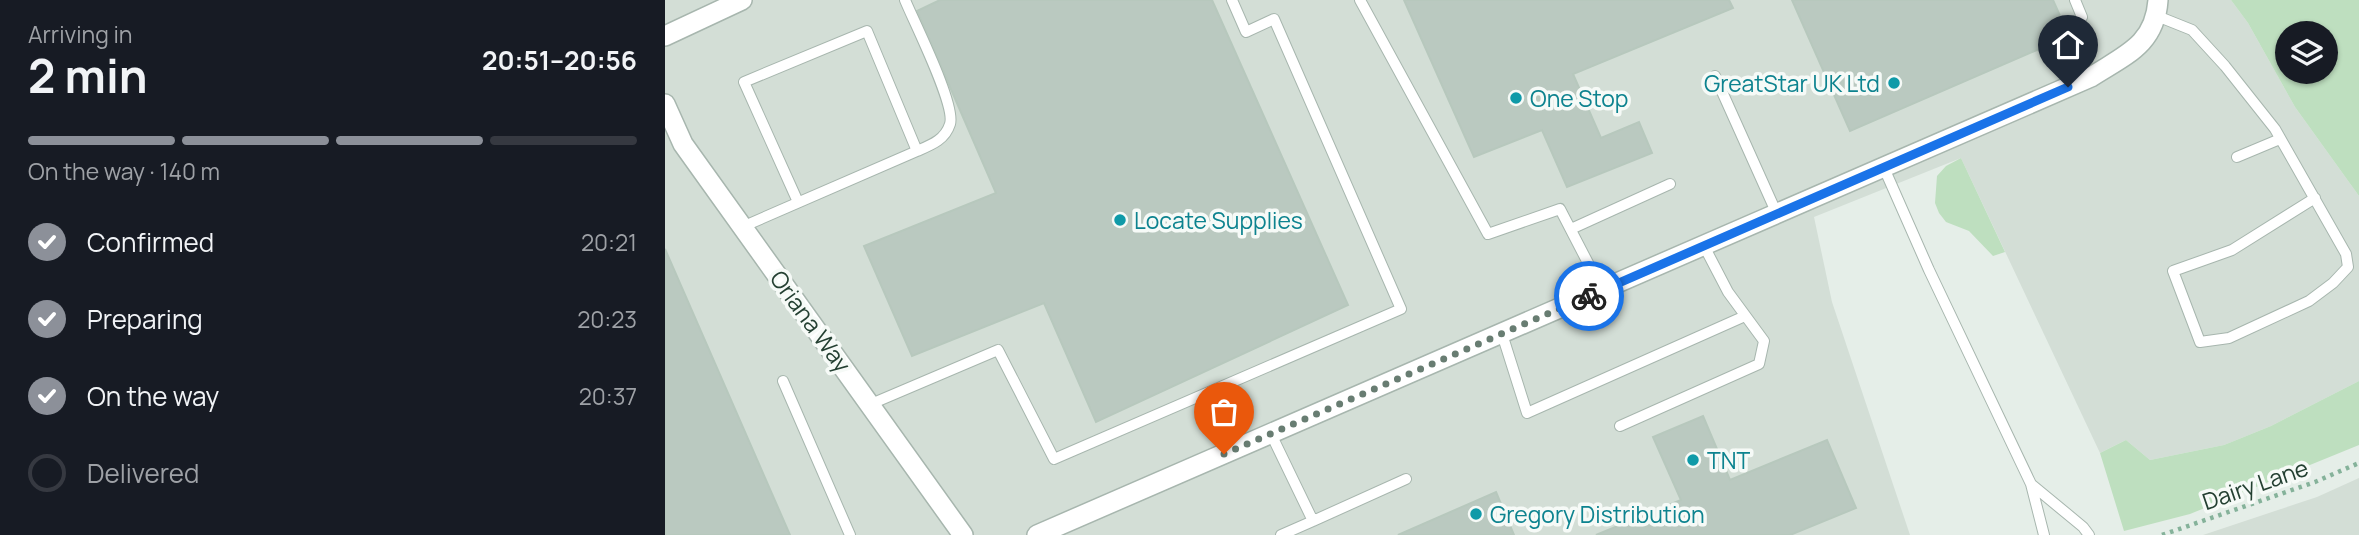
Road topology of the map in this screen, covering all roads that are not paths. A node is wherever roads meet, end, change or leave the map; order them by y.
1 (742, 0) edge
2 (905, 0) edge
3 (1232, 0) edge
4 (1360, 0) edge
5 (2075, 0) edge
6 (2158, 8) edge
7 (2082, 17) dead end
8 (665, 36) edge
9 (1715, 76) dead end
10 (665, 104) edge
11 (671, 134) edge
12 (2280, 139) junction
13 (917, 151) junction
14 (2237, 157) dead end
15 (1884, 168) junction
16 (1670, 184) dead end
17 (2315, 198) junction
18 (798, 202) junction
19 (1777, 215) junction
20 (742, 227) junction
21 (1571, 229) junction
22 (1704, 246) junction
23 (1602, 290) junction
24 (1745, 316) junction
25 (1502, 334) junction
26 (783, 381) dead end
27 (871, 404) junction
28 (1620, 426) dead end
29 (1271, 433) junction
30 (1406, 479) dead end
31 (2031, 484) junction
32 (1313, 521) junction
33 (850, 535) edge
34 (963, 535) edge
35 (1037, 535) edge
36 (1281, 535) edge
37 (2045, 535) edge
38 (2089, 535) edge

1 - 8 street
2 - 13 lane
3 - 27 lane
4 - 21 lane
5 - 7 lane
6 - 12 lane
6 - 15 street
9 - 19 lane
10 - 11 street, Oriana Way
11 - 20 street, Oriana Way
12 - 14 lane
12 - 17 lane
13 - 18 lane
13 - 18 lane
15 - 19 street
15 - 31 lane
16 - 21 lane
17 - 17 lane
18 - 20 lane
19 - 22 street
20 - 27 street, Oriana Way
21 - 23 lane
22 - 23 street
22 - 24 lane
23 - 25 street
24 - 25 lane
24 - 28 lane
25 - 29 street
26 - 33 lane
27 - 34 street, Oriana Way
29 - 32 lane
29 - 35 street
30 - 32 lane
31 - 37 lane
31 - 38 lane
32 - 36 lane

